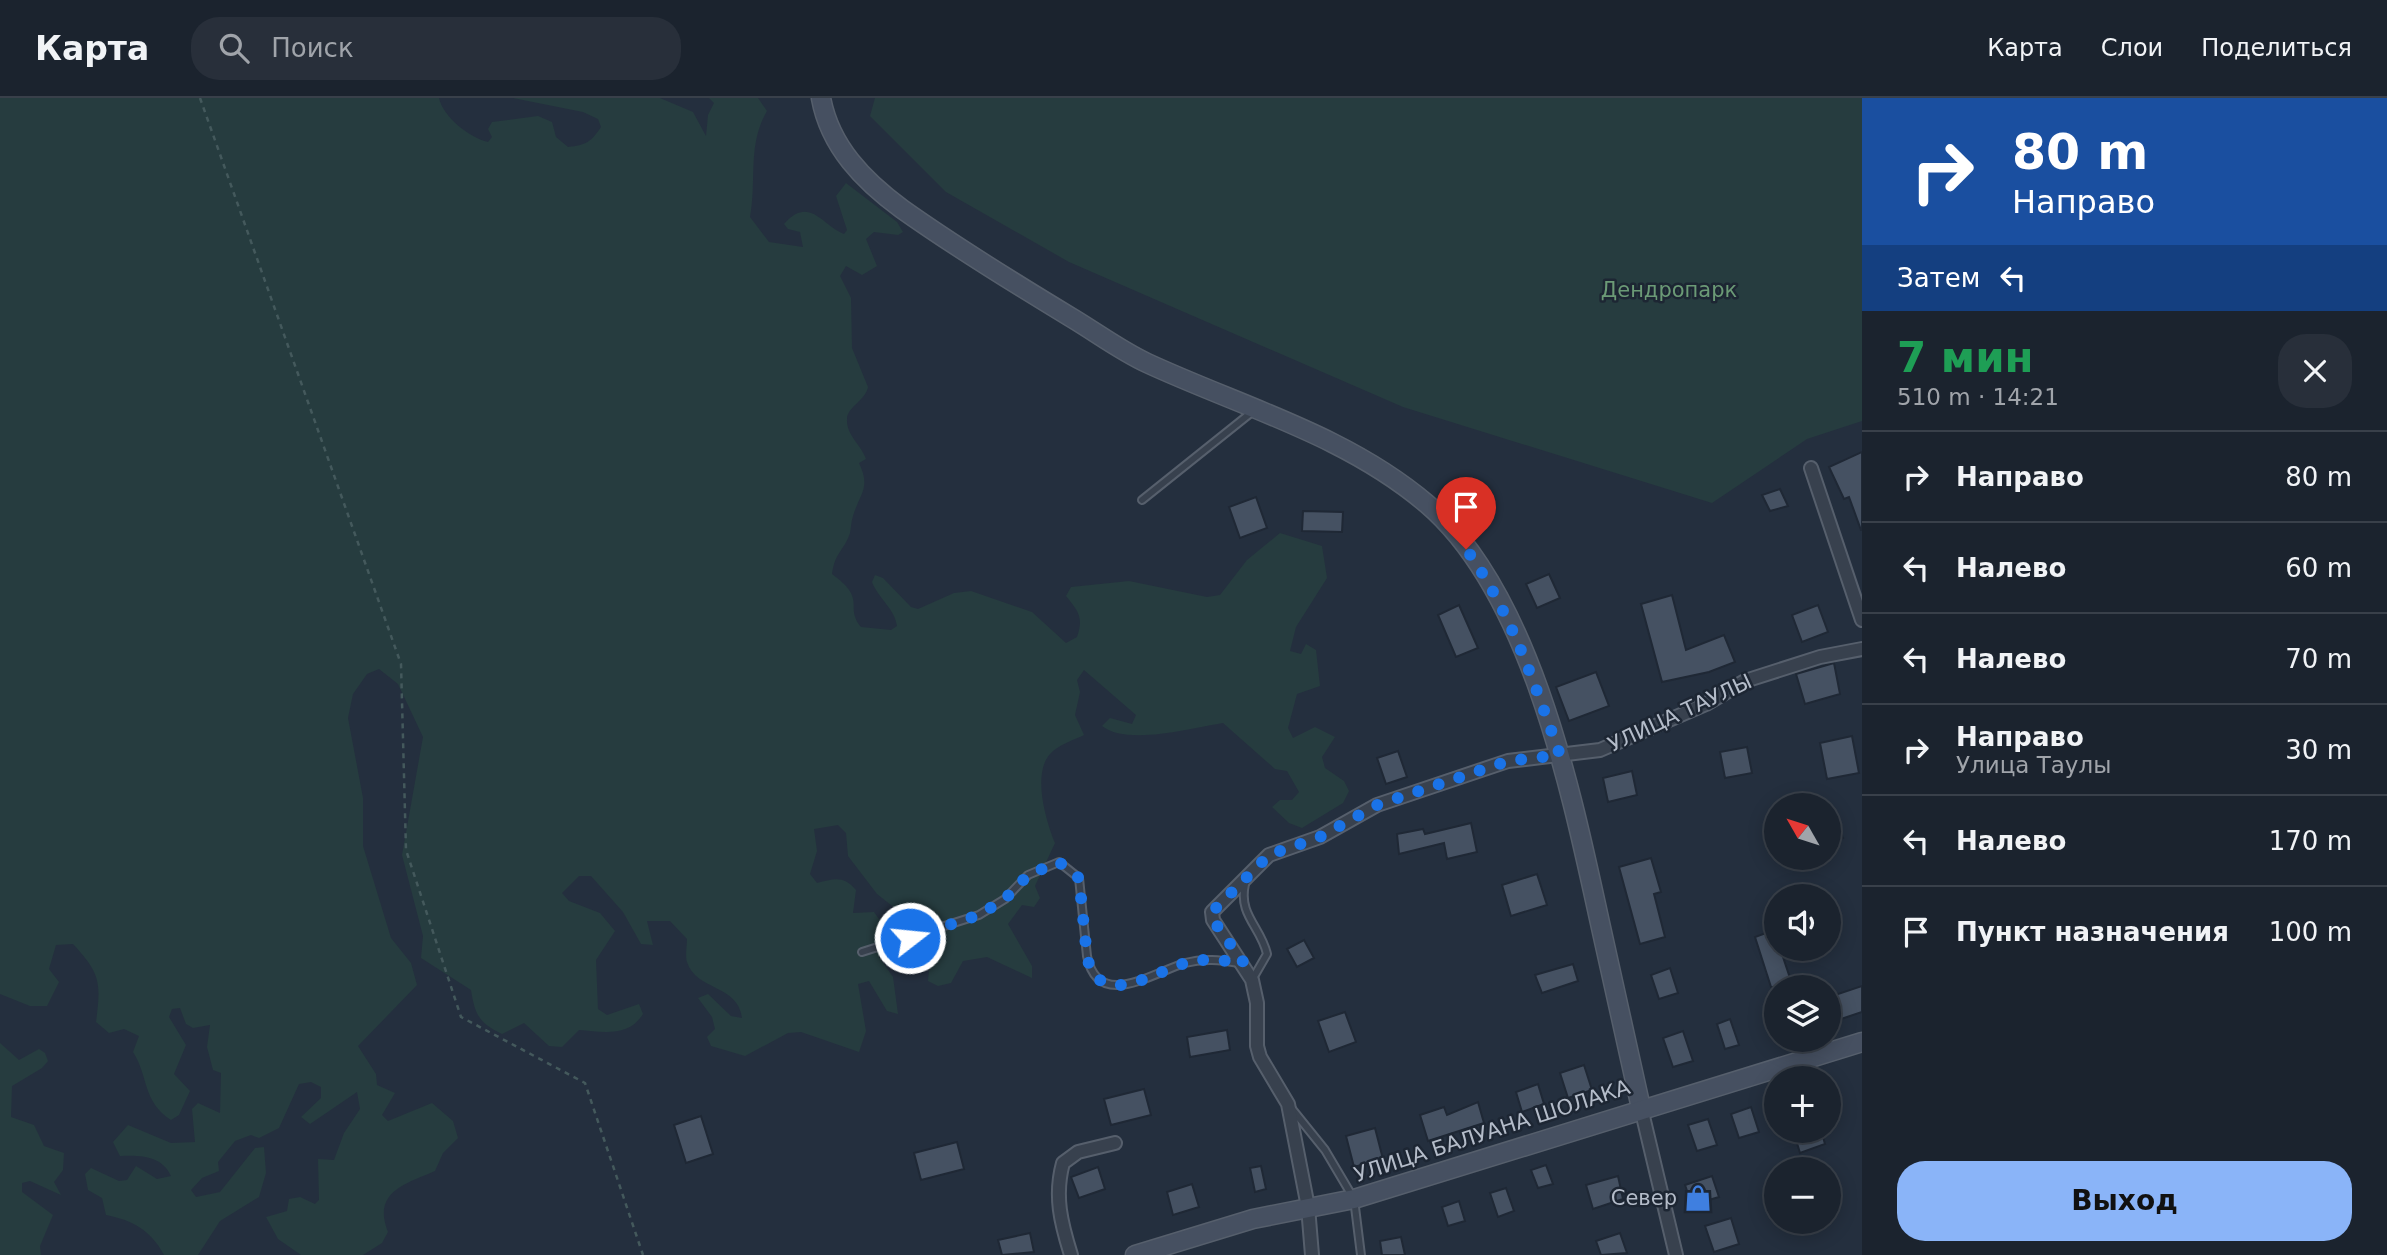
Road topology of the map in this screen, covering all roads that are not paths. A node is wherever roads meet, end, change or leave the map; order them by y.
1 (821, 98) edge
2 (1258, 408) junction
3 (1811, 468) dead end
4 (1142, 500) dead end
5 (1862, 620) edge
6 (1862, 649) edge
7 (1560, 755) junction
8 (1245, 881) junction
9 (862, 952) dead end
10 (1244, 963) junction
11 (1252, 980) junction
12 (1862, 1042) edge
13 (1288, 1104) junction
14 (1641, 1108) junction
15 (1115, 1143) dead end
16 (1354, 1199) junction
17 (1308, 1207) junction
18 (1071, 1255) edge
19 (1135, 1255) edge
20 (1312, 1255) edge
21 (1361, 1255) edge
22 (1676, 1255) edge

1 - 2 street
2 - 4 lane
2 - 7 street
3 - 5 street
6 - 7 street, УЛИЦА ТАУЛЫ
7 - 8 street, УЛИЦА ТАУЛЫ
7 - 14 street
8 - 10 street, УЛИЦА ТАУЛЫ
8 - 11 lane
9 - 10 lane
10 - 11 street
11 - 13 street
12 - 14 street, УЛИЦА БАЛУАНА ШОЛАКА
13 - 16 lane
13 - 17 street
14 - 16 street, УЛИЦА БАЛУАНА ШОЛАКА
14 - 22 street
15 - 18 street
16 - 17 street, УЛИЦА БАЛУАНА ШОЛАКА
16 - 21 lane
17 - 19 street, УЛИЦА БАЛУАНА ШОЛАКА
17 - 20 street

